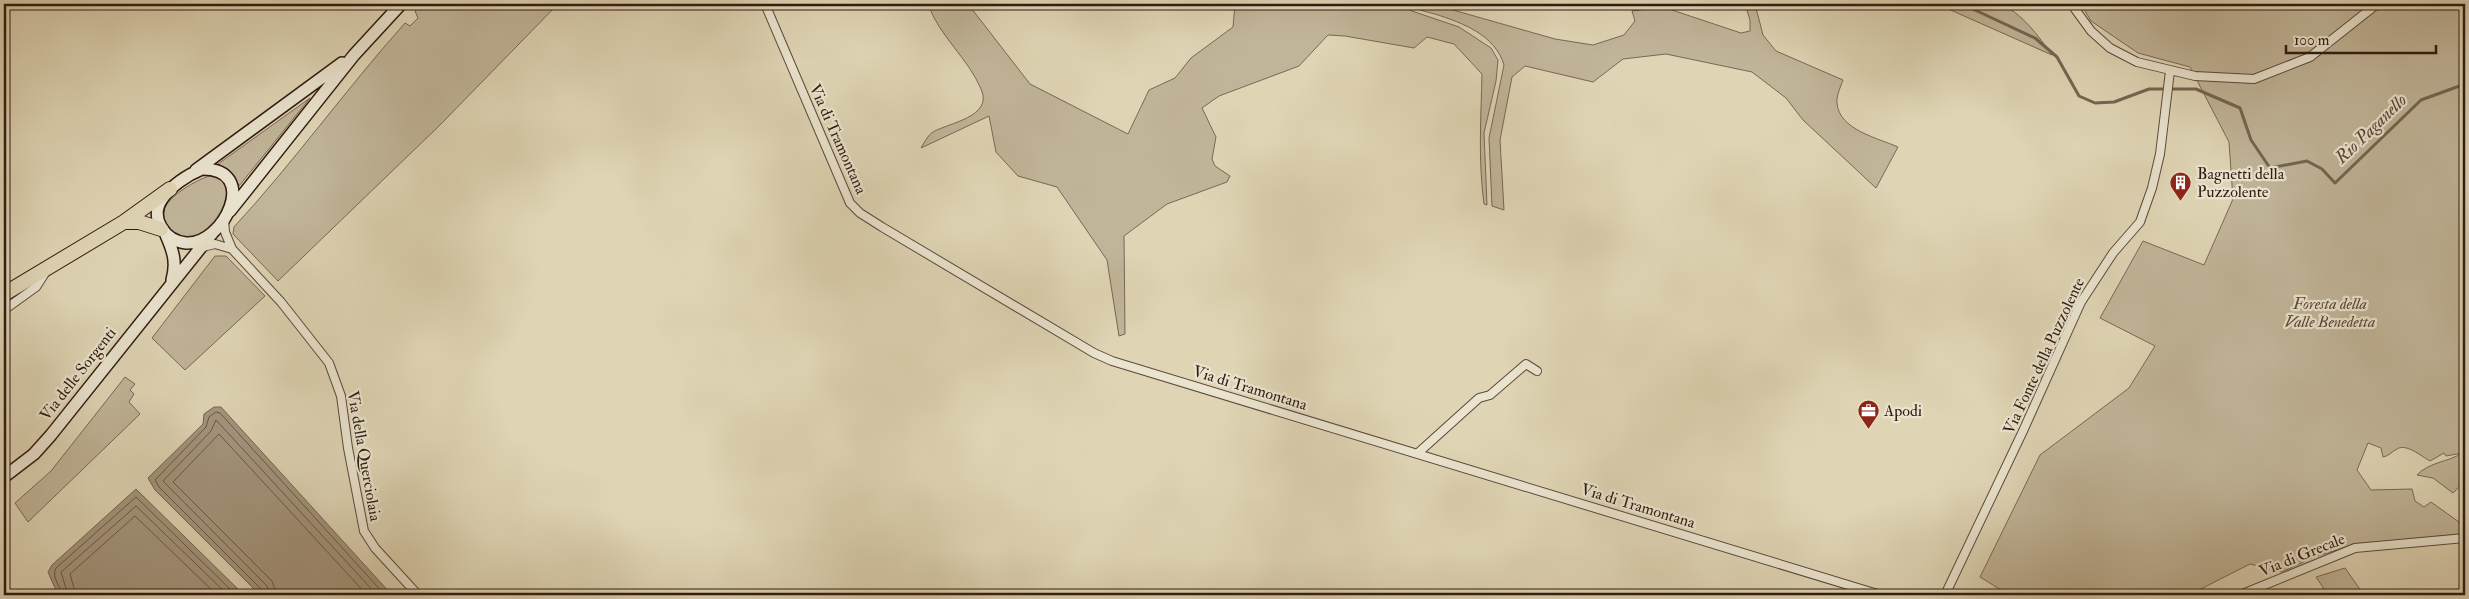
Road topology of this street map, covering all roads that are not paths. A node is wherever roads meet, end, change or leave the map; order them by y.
1 (401, 4) edge
2 (765, 4) edge
3 (2377, 4) edge
4 (2075, 8) dead end
5 (354, 55) junction
6 (2170, 71) junction
7 (192, 173) junction
8 (170, 189) junction
9 (227, 214) junction
10 (124, 222) junction
11 (214, 231) junction
12 (164, 232) junction
13 (200, 249) junction
14 (232, 249) junction
15 (48, 269) junction
16 (171, 284) junction
17 (4, 294) edge
18 (4, 310) edge
19 (1537, 371) dead end
20 (1418, 453) junction
21 (4, 477) edge
22 (2465, 538) edge
23 (418, 595) edge
24 (1881, 595) edge
25 (1945, 595) edge
26 (2240, 595) edge

1 - 5 main road, Via delle Sorgenti
2 - 20 street, Via di Tramontana
3 - 6 street
4 - 6 street
5 - 7 main road, Via delle Sorgenti
5 - 9 main road, Via delle Sorgenti
6 - 25 street, Via Fonte della Puzzolente
7 - 8 main road, Via delle Sorgenti
7 - 9 main road, Via delle Sorgenti
8 - 10 highway
8 - 12 main road, Via delle Sorgenti
9 - 11 main road, Via delle Sorgenti
9 - 14 street, Via della Querciolaia
10 - 12 highway
10 - 15 highway
11 - 12 main road, Via delle Sorgenti
11 - 13 main road, Via delle Sorgenti
12 - 16 main road, Via delle Sorgenti
13 - 14 street
13 - 16 main road, Via delle Sorgenti
14 - 23 street, Via della Querciolaia
15 - 17 highway
15 - 18 street
16 - 21 main road, Via delle Sorgenti
19 - 20 street
20 - 24 street, Via di Tramontana
22 - 26 street, Via di Grecale

